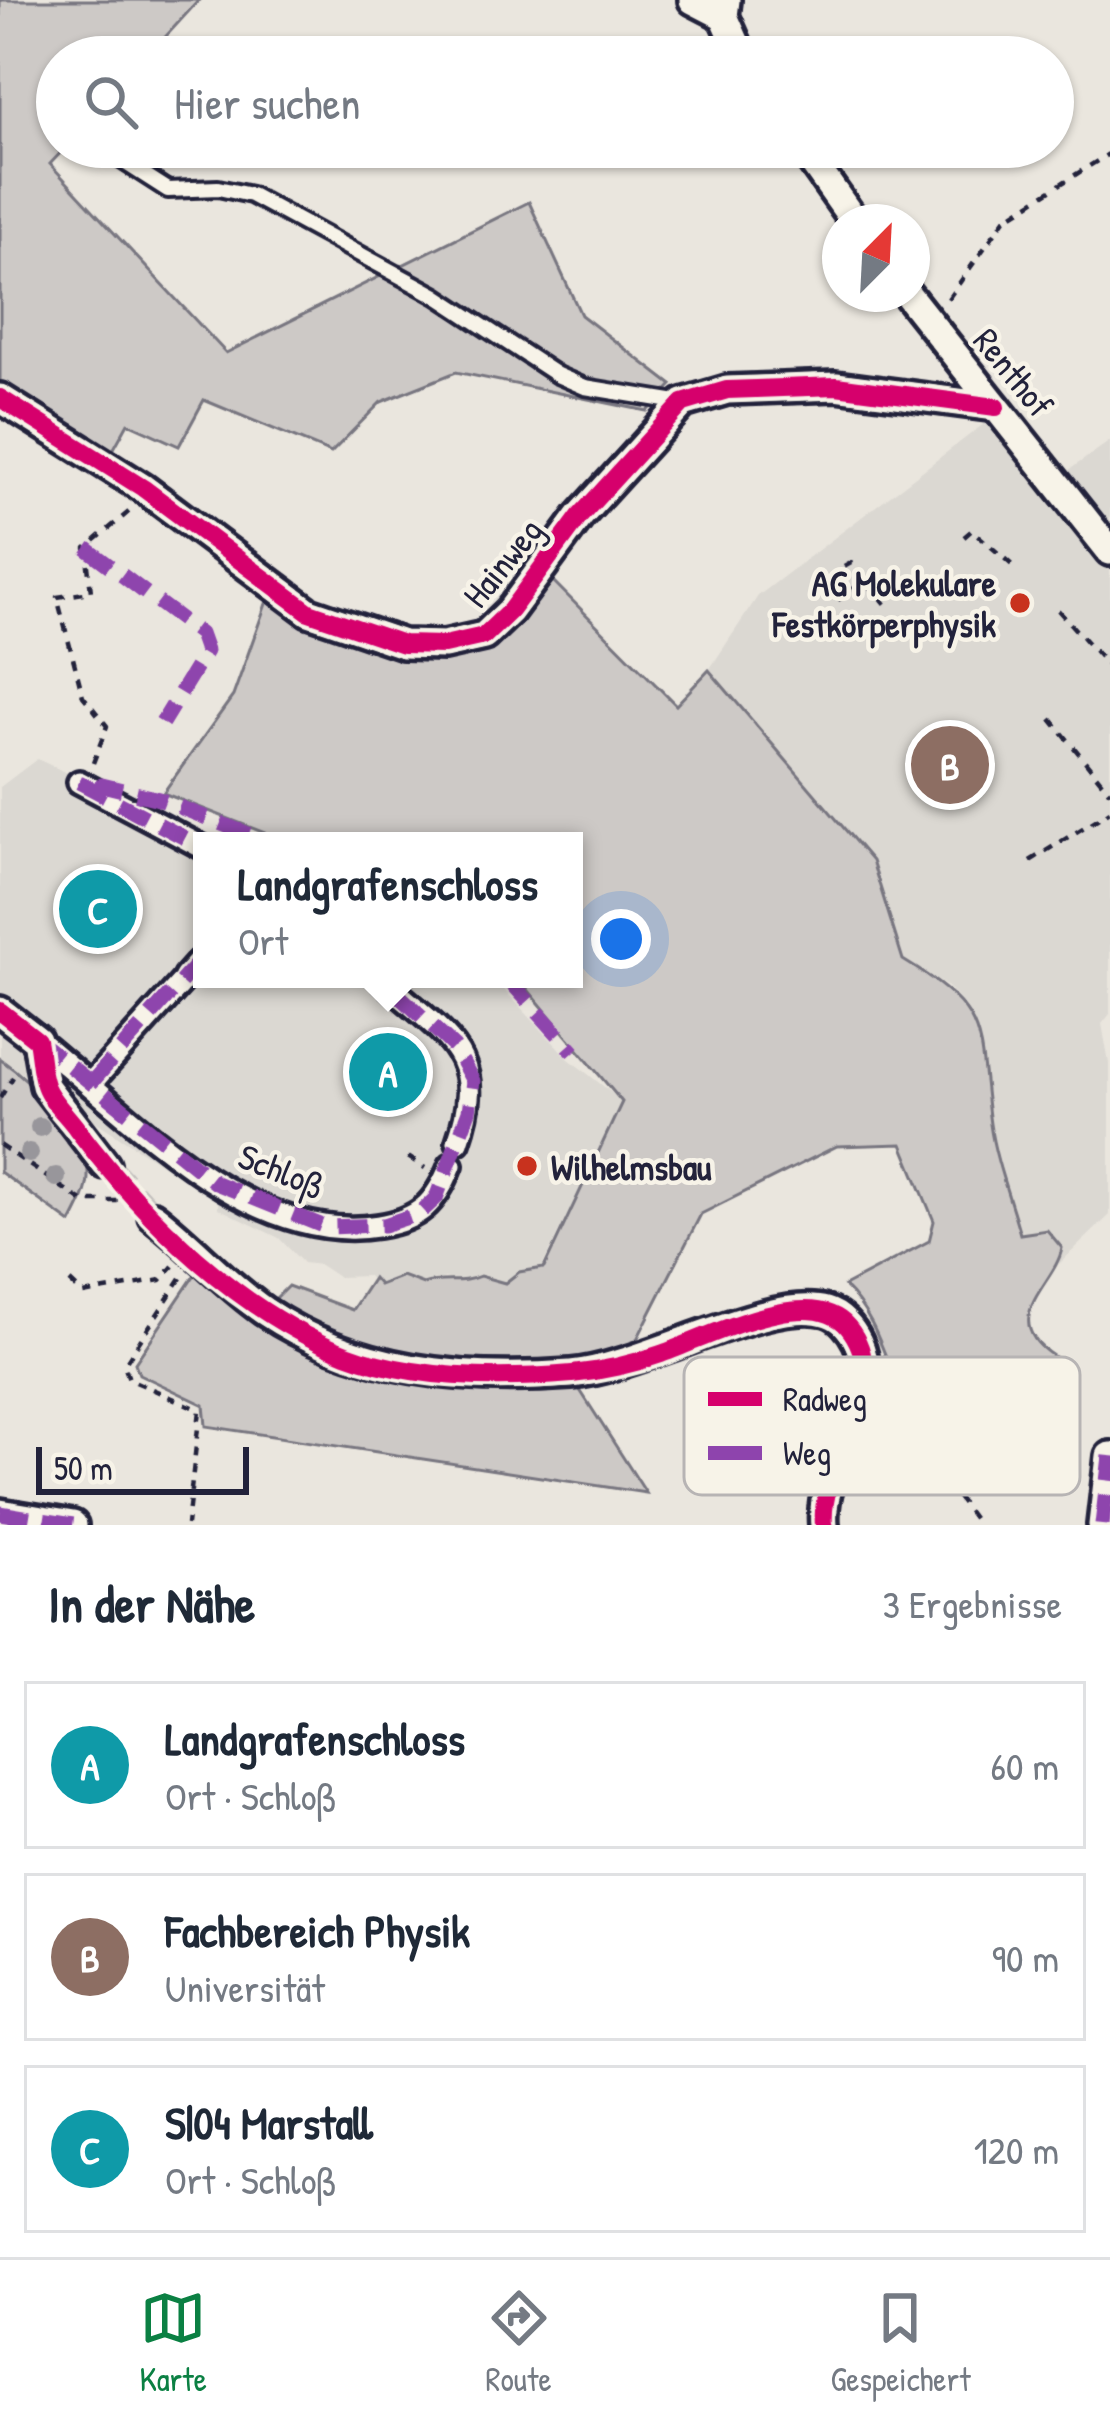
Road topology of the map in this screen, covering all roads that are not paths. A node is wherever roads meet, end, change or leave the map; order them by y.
1 (693, 0) edge
2 (726, 8) edge
3 (134, 168) edge
4 (817, 168) edge
5 (842, 204) edge
6 (921, 312) edge
7 (0, 398) edge
8 (683, 403) junction
9 (996, 407) junction
10 (1110, 551) edge
11 (79, 782) road end
12 (193, 842) edge
13 (193, 968) edge
14 (392, 988) edge
15 (0, 1011) edge
16 (37, 1040) junction
17 (91, 1083) junction
18 (458, 1142) dead end
19 (105, 1165) tunnel mouth
20 (451, 1166) dead end
21 (154, 1216) tunnel mouth
22 (862, 1357) edge
23 (1110, 1456) edge
24 (829, 1495) edge
25 (0, 1513) edge
26 (73, 1525) edge
27 (824, 1525) edge
28 (1102, 1525) edge

1 - 2 street
3 - 8 lane
4 - 5 street
6 - 9 street, Renthof
7 - 8 street, Hainweg
8 - 9 street
9 - 10 street, Renthof
11 - 12 street
13 - 17 street
14 - 18 street
15 - 16 street, Schloß
16 - 17 street, Schloß
16 - 19 street
17 - 20 street, Schloß
21 - 22 street
23 - 28 street
24 - 27 street
25 - 26 street

